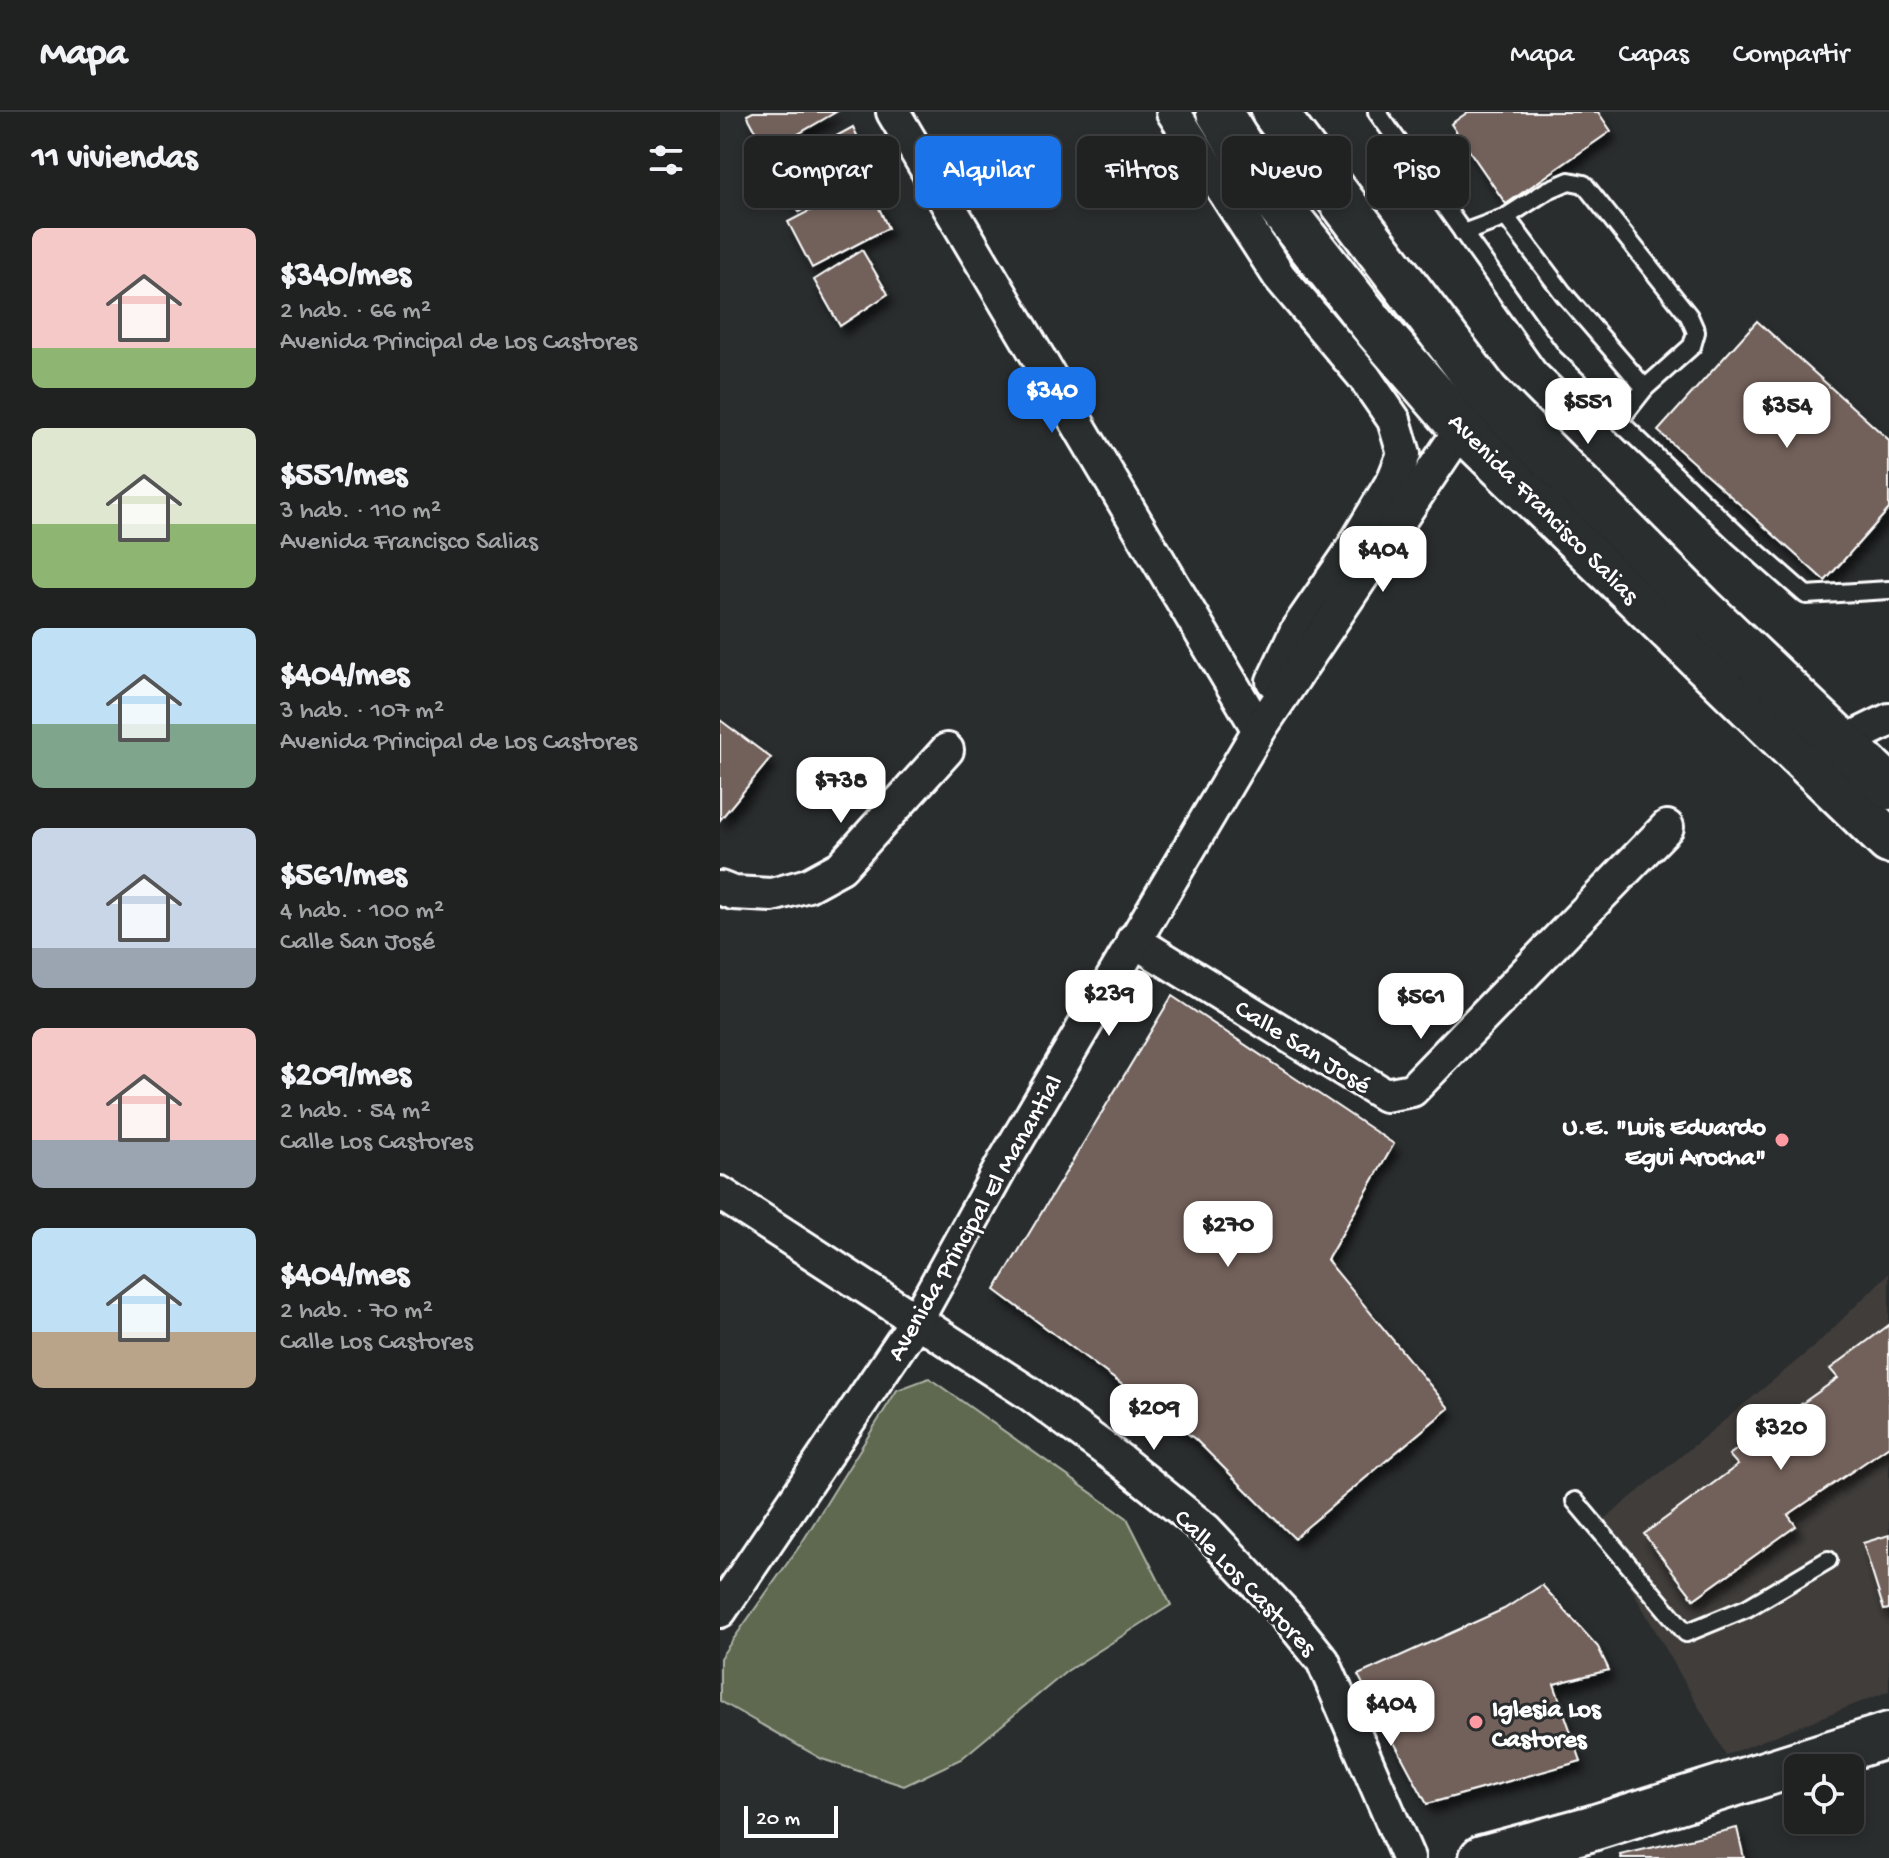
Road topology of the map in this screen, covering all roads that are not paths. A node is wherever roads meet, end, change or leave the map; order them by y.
1 (893, 112) edge
2 (1173, 112) edge
3 (1219, 112) edge
4 (1274, 112) edge
5 (1377, 112) edge
6 (1506, 217) junction
7 (1463, 233) junction
8 (1645, 388) junction
9 (1487, 393) junction
10 (1619, 421) junction
11 (1461, 427) junction
12 (1889, 590) edge
13 (1889, 720) edge
14 (1259, 730) junction
15 (1844, 742) junction
16 (947, 750) dead end
17 (1889, 787) edge
18 (1667, 827) dead end
19 (1886, 838) edge
20 (720, 888) edge
21 (1133, 940) junction
22 (720, 1193) edge
23 (916, 1321) junction
24 (1575, 1501) dead end
25 (1828, 1560) dead end
26 (720, 1611) edge
27 (1889, 1735) edge
28 (1408, 1858) edge
29 (1482, 1858) edge

1 - 14 street
2 - 14 street
3 - 11 street, Avenida Francisco Salias
4 - 9 street, Avenida Francisco Salias
5 - 7 lane
6 - 7 lane
6 - 8 lane
6 - 8 lane
7 - 10 lane
8 - 10 lane
9 - 11 street
9 - 15 street, Avenida Francisco Salias
10 - 12 lane
11 - 14 street
11 - 19 street, Avenida Francisco Salias
13 - 15 street
14 - 21 street, Avenida Principal El Manantial
15 - 17 street, Avenida Francisco Salias
16 - 20 street
18 - 21 street, Calle San José
21 - 23 street, Avenida Principal El Manantial
22 - 23 street, Calle Los Castores
23 - 26 street, Avenida Principal El Manantial
23 - 28 street, Calle Los Castores
24 - 25 lane
27 - 29 street

